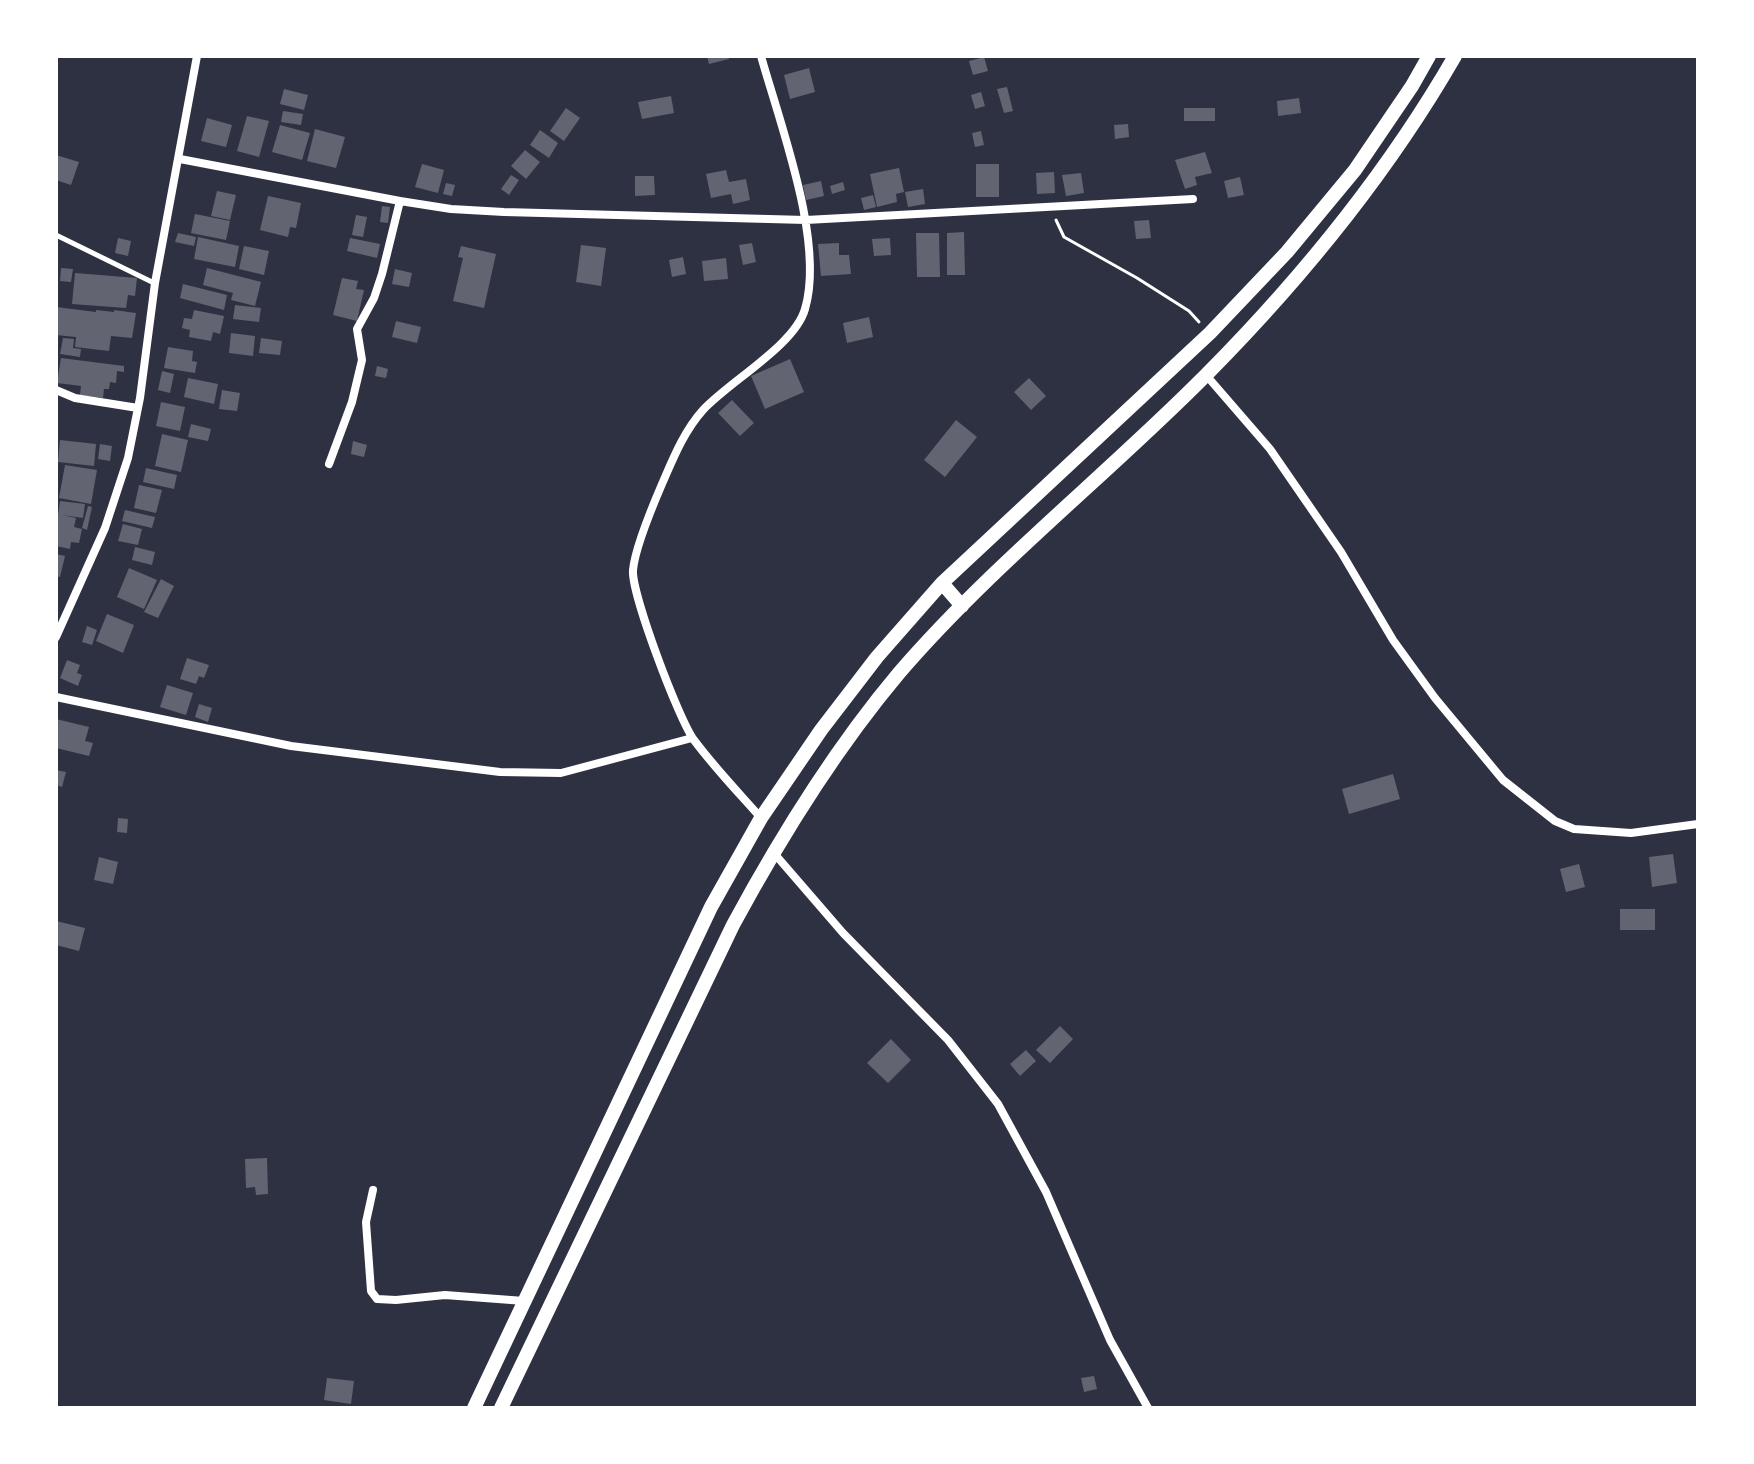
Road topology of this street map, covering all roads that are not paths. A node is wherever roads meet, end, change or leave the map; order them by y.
1 (197, 56) edge
2 (761, 56) edge
3 (1429, 56) edge
4 (1455, 56) edge
5 (180, 159) junction
6 (1193, 199) dead end
7 (400, 201) junction
8 (806, 220) junction
9 (56, 235) edge
10 (155, 283) junction
11 (1206, 375) junction
12 (56, 390) edge
13 (138, 408) junction
14 (329, 464) dead end
15 (942, 583) junction
16 (962, 606) junction
17 (56, 637) edge
18 (56, 697) edge
19 (692, 738) junction
20 (761, 818) junction
21 (1698, 824) edge
22 (773, 852) junction
23 (648, 1042) junction
24 (672, 1054) junction
25 (373, 1190) dead end
26 (524, 1301) junction
27 (474, 1408) edge
28 (501, 1408) edge
29 (1148, 1408) edge

1 - 5 street
2 - 8 street
3 - 15 main road
4 - 11 main road
5 - 7 street
5 - 10 street
6 - 8 street
7 - 8 street
7 - 14 street
8 - 19 street
9 - 10 lane
10 - 13 street
11 - 16 main road
11 - 21 street
12 - 13 street
13 - 17 street
15 - 16 main road
15 - 20 main road
16 - 22 main road
18 - 19 street
19 - 20 street
20 - 23 main road
22 - 24 main road
22 - 29 street
23 - 24 main road
23 - 26 main road
24 - 28 main road
25 - 26 street
26 - 27 main road

